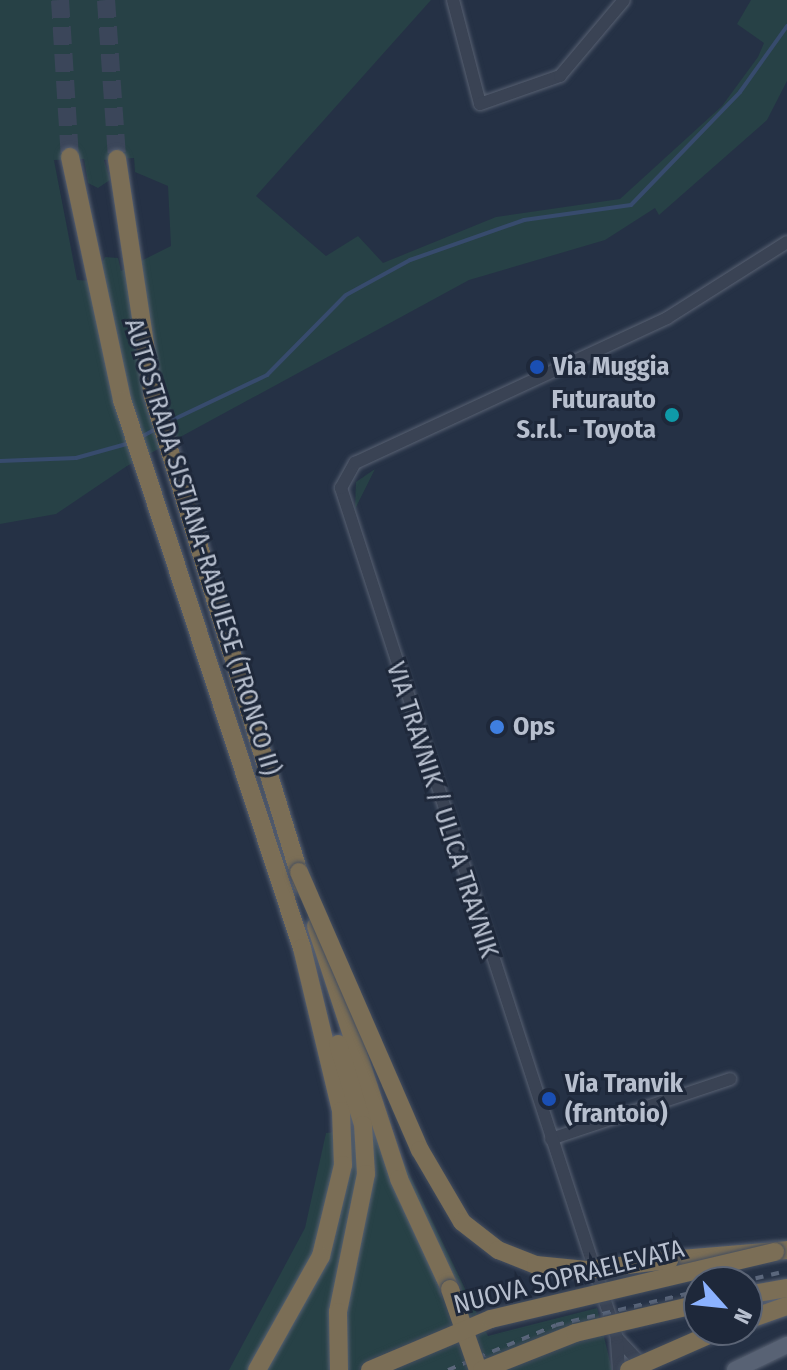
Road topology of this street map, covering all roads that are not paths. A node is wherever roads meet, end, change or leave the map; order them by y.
1 (453, 0) edge
2 (624, 0) edge
3 (70, 157) tunnel mouth
4 (117, 159) tunnel mouth
5 (787, 242) edge
6 (299, 872) junction
7 (302, 948) junction
8 (730, 1079) dead end
9 (551, 1139) junction
10 (781, 1251) edge
11 (787, 1288) edge
12 (763, 1292) edge
13 (787, 1306) edge
14 (683, 1308) edge
15 (763, 1314) edge
16 (617, 1338) junction
17 (684, 1346) edge
18 (784, 1349) edge
19 (257, 1370) edge
20 (339, 1370) edge
21 (370, 1370) edge
22 (480, 1370) edge
23 (619, 1370) edge
24 (629, 1370) edge
25 (647, 1370) edge
26 (735, 1370) edge

1 - 2 street
3 - 7 highway, AUTOSTRADA SISTIANA-RABUIESE (TRONCO II)
4 - 6 highway, AUTOSTRADA SISTIANA-RABUIESE (TRONCO II)
5 - 9 street, VIA TRAVNIK / ULICA TRAVNIK
6 - 10 highway, bridge
6 - 22 highway, bridge
7 - 19 highway
7 - 20 highway
8 - 9 street
9 - 16 street, VIA TRAVNIK / ULICA TRAVNIK
10 - 21 highway, NUOVA SOPRAELEVATA, bridge
11 - 12 highway
13 - 15 highway
14 - 22 highway, bridge
16 - 23 street, VIA TRAVNIK / ULICA TRAVNIK
16 - 25 street, VIA TRAVNIK / ULICA TRAVNIK
17 - 24 highway, bridge
18 - 26 main road

